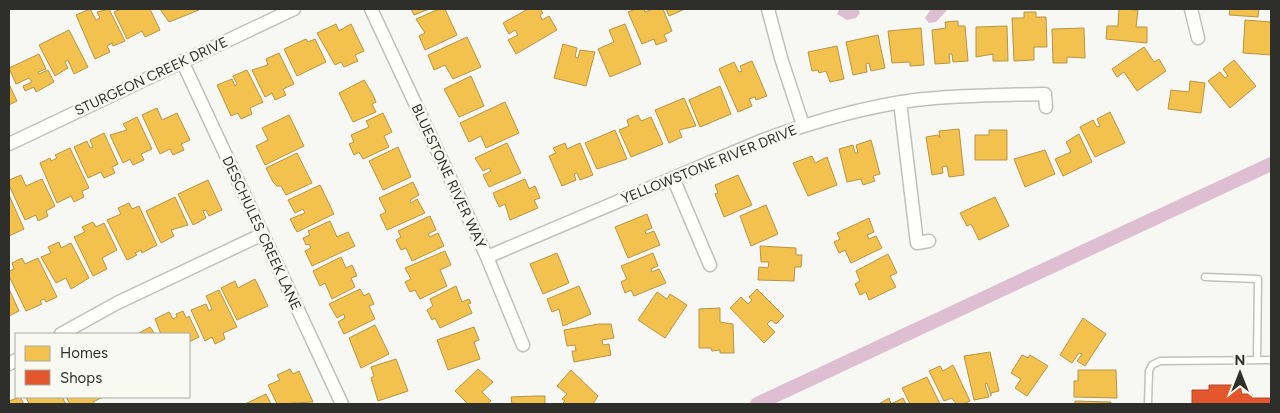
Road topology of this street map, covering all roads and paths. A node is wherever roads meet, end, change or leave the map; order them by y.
1 (294, 9) edge
2 (371, 9) edge
3 (768, 9) edge
4 (1192, 9) edge
5 (1198, 38) dead end
6 (182, 61) junction
7 (900, 102) junction
8 (1046, 107) dead end
9 (803, 126) junction
10 (9, 144) edge
11 (673, 178) junction
12 (263, 234) junction
13 (929, 241) dead end
14 (487, 257) junction
15 (710, 265) dead end
16 (1205, 277) dead end
17 (63, 333) edge
18 (523, 345) dead end
19 (1258, 360) junction
20 (1271, 360) edge
21 (342, 404) edge
22 (1148, 404) edge

1 - 6 street, STURGEON CREEK DRIVE
2 - 14 street, BLUESTONE RIVER WAY
3 - 9 street
4 - 5 street
6 - 10 street, STURGEON CREEK DRIVE
6 - 12 street, DESCHULES CREEK LANE
7 - 8 street, YELLOWSTONE RIVER DRIVE
7 - 9 street, YELLOWSTONE RIVER DRIVE
7 - 13 street
9 - 11 street, YELLOWSTONE RIVER DRIVE
11 - 14 street, YELLOWSTONE RIVER DRIVE
11 - 15 street
12 - 17 street
12 - 21 street, DESCHULES CREEK LANE
14 - 18 street, BLUESTONE RIVER WAY
16 - 19 lane
19 - 20 lane
19 - 22 lane

